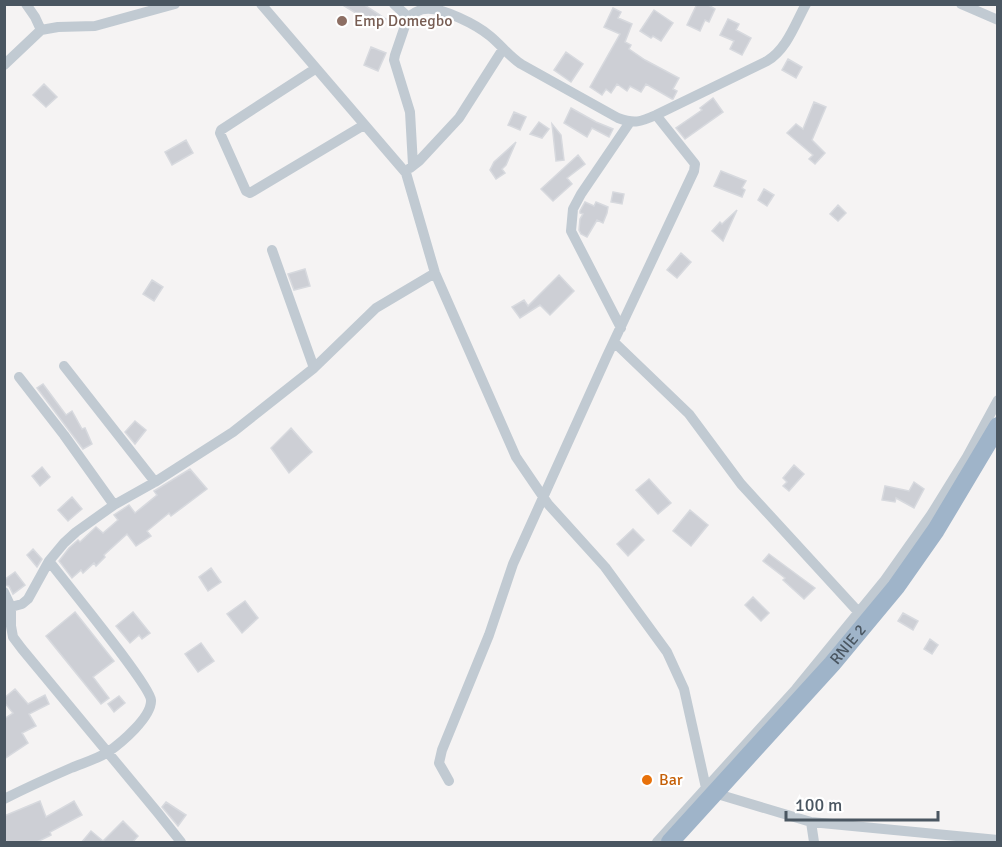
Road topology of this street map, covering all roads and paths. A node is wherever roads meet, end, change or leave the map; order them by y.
1 (26, 4) edge
2 (175, 4) edge
3 (261, 4) edge
4 (394, 4) edge
5 (806, 4) edge
6 (961, 4) edge
7 (408, 17) junction
8 (998, 20) edge
9 (40, 30) junction
10 (503, 49) junction
11 (4, 65) edge
12 (315, 69) junction
13 (657, 115) junction
14 (630, 122) junction
15 (364, 125) junction
16 (410, 169) junction
17 (272, 250) dead end
18 (435, 273) junction
19 (621, 328) junction
20 (614, 342) junction
21 (64, 366) dead end
22 (314, 368) junction
23 (19, 376) dead end
24 (998, 400) edge
25 (998, 426) edge
26 (155, 482) junction
27 (543, 497) junction
28 (114, 505) junction
29 (49, 561) junction
30 (4, 592) edge
31 (11, 607) junction
32 (863, 617) junction
33 (108, 752) junction
34 (449, 782) dead end
35 (710, 790) junction
36 (4, 799) edge
37 (810, 822) junction
38 (998, 840) edge
39 (182, 843) edge
40 (657, 843) edge
41 (670, 843) edge
42 (814, 843) edge

1 - 9 street
2 - 9 street
3 - 12 street
4 - 7 street
5 - 13 street
6 - 8 street
7 - 10 street
7 - 16 street
9 - 11 street
10 - 14 street
10 - 16 street
12 - 15 street
12 - 15 street
13 - 14 street
13 - 19 street
14 - 19 street
15 - 16 street
16 - 18 street
17 - 22 street
18 - 22 street
18 - 27 street
19 - 20 street
20 - 27 street
20 - 32 street
21 - 26 street
22 - 26 street
23 - 28 street
24 - 32 street
25 - 32 highway, RNIE 2 / RNIE 2
26 - 28 street
27 - 34 street
27 - 35 street
28 - 29 street
29 - 31 street
29 - 33 street
30 - 31 street
31 - 33 street
32 - 35 highway, RNIE 2 / RNIE 2
33 - 36 street
33 - 39 street
35 - 37 street
35 - 40 street
35 - 41 highway, RNIE 2 / RNIE 2
37 - 38 street
37 - 42 street

